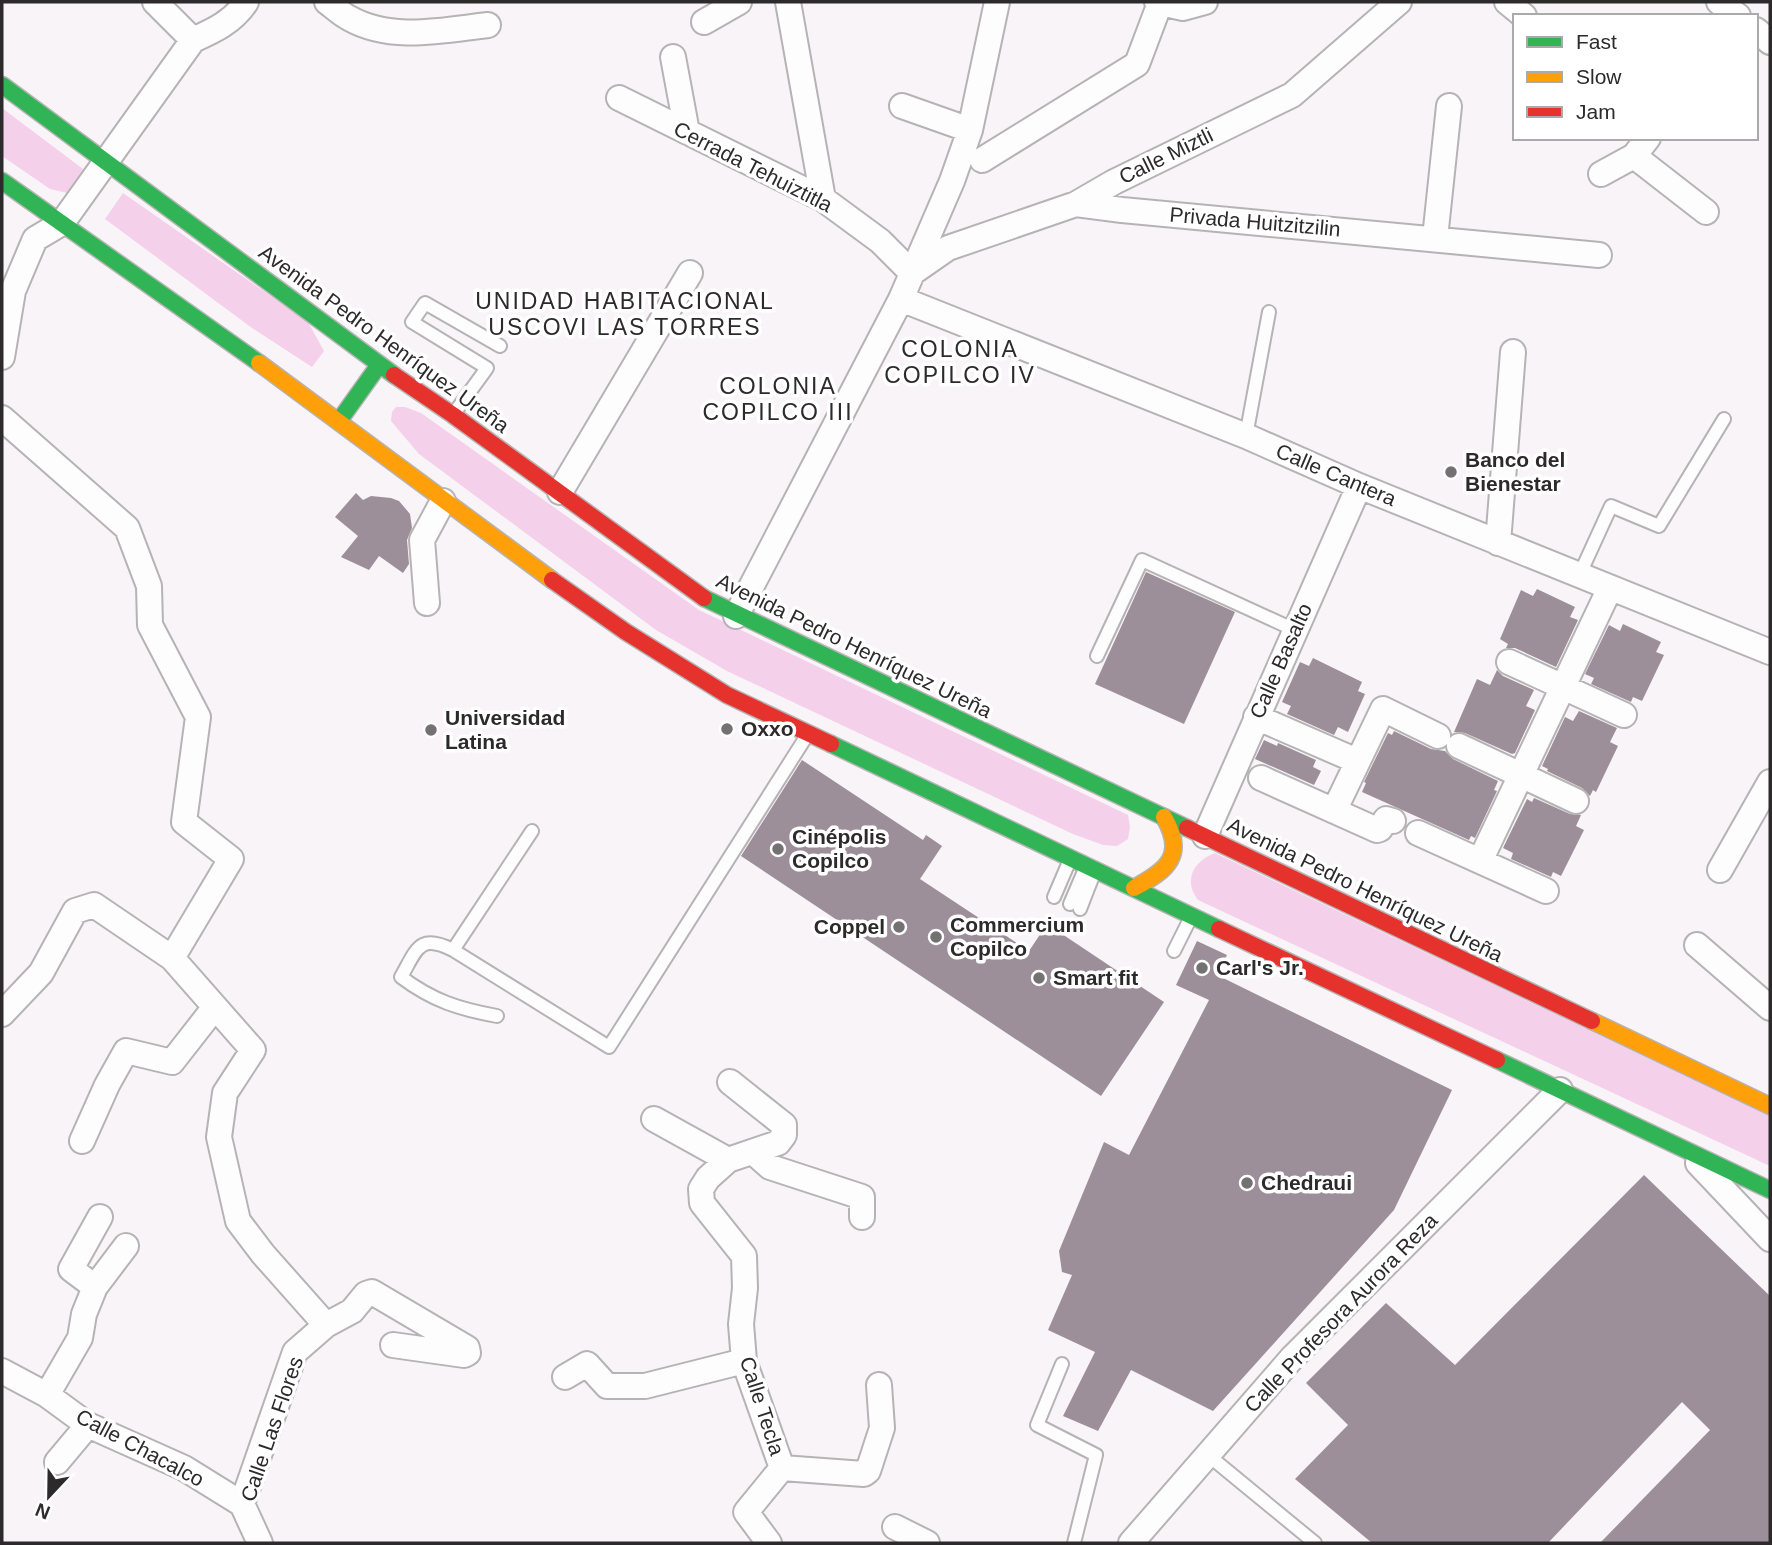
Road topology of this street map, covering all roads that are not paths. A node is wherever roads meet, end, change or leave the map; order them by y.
1 (155, 2) edge
2 (246, 2) edge
3 (327, 2) edge
4 (739, 2) edge
5 (789, 2) edge
6 (997, 2) edge
7 (1205, 2) edge
8 (1399, 2) edge
9 (1507, 2) edge
10 (1719, 2) edge
11 (1159, 3) edge
12 (1522, 14) edge
13 (1735, 14) edge
14 (704, 22) dead end
15 (488, 25) dead end
16 (192, 40) junction
17 (673, 57) dead end
18 (2, 85) edge
19 (619, 98) dead end
20 (902, 106) dead end
21 (1449, 106) dead end
22 (970, 130) junction
23 (687, 132) junction
24 (1641, 147) edge
25 (982, 160) dead end
26 (105, 161) junction
27 (1601, 174) dead end
28 (2, 181) edge
29 (823, 199) junction
30 (1076, 204) junction
31 (1706, 212) dead end
32 (62, 223) junction
33 (1435, 238) junction
34 (1599, 255) dead end
35 (690, 273) dead end
36 (912, 273) junction
37 (901, 299) junction
38 (1269, 313) dead end
39 (500, 346) dead end
40 (1513, 352) dead end
41 (2, 357) edge
42 (379, 365) junction
43 (453, 415) junction
44 (2, 418) edge
45 (1724, 419) dead end
46 (339, 421) junction
47 (1246, 436) junction
48 (1359, 486) junction
49 (560, 492) junction
50 (443, 501) junction
51 (1498, 543) junction
52 (1579, 576) junction
53 (1610, 588) junction
54 (427, 603) dead end
55 (736, 616) junction
56 (1295, 630) junction
57 (1770, 652) edge
58 (1097, 656) dead end
59 (1509, 662) dead end
60 (1564, 686) junction
61 (1624, 715) dead end
62 (1256, 717) junction
63 (808, 733) junction
64 (1357, 761) junction
65 (1521, 775) junction
66 (1261, 778) dead end
67 (1770, 782) edge
68 (1576, 801) dead end
69 (1335, 811) junction
70 (1164, 817) junction
71 (1393, 821) dead end
72 (532, 831) dead end
73 (1418, 832) dead end
74 (1201, 843) junction
75 (1070, 858) junction
76 (1481, 859) junction
77 (1091, 868) junction
78 (1720, 870) dead end
79 (1134, 888) junction
80 (1546, 891) dead end
81 (1183, 893) dead end
82 (1054, 897) dead end
83 (1075, 907) dead end
84 (1191, 915) junction
85 (1698, 946) dead end
86 (453, 950) junction
87 (1174, 951) dead end
88 (172, 958) junction
89 (215, 1007) junction
90 (1770, 1008) edge
91 (2, 1014) edge
92 (497, 1016) dead end
93 (730, 1083) dead end
94 (1560, 1090) junction
95 (1770, 1106) edge
96 (654, 1119) dead end
97 (82, 1141) dead end
98 (1685, 1150) junction
99 (752, 1152) junction
100 (728, 1160) junction
101 (1770, 1190) edge
102 (100, 1217) dead end
103 (862, 1217) dead end
104 (1770, 1239) edge
105 (127, 1246) dead end
106 (95, 1287) junction
107 (326, 1325) junction
108 (393, 1345) dead end
109 (744, 1361) junction
110 (1062, 1364) dead end
111 (2, 1371) edge
112 (565, 1377) dead end
113 (879, 1385) dead end
114 (47, 1395) junction
115 (88, 1425) junction
116 (1208, 1455) junction
117 (57, 1462) dead end
118 (782, 1468) junction
119 (242, 1504) junction
120 (895, 1527) dead end
121 (260, 1543) edge
122 (769, 1543) edge
123 (927, 1543) edge
124 (1074, 1543) edge
125 (1131, 1543) edge
126 (1315, 1543) edge

1 - 16 street
2 - 16 street
3 - 15 street
4 - 14 street
5 - 29 street
6 - 22 street
7 - 11 street
8 - 30 street, Calle Miztli
9 - 12 street
10 - 13 street
11 - 25 street
16 - 26 street
17 - 23 street
18 - 26 main road, Avenida Pedro Henríquez Ureña
19 - 23 street, Cerrada Tehuiztitla
20 - 22 street
21 - 33 street
22 - 36 street
23 - 29 street, Cerrada Tehuiztitla
24 - 27 street
24 - 31 street
26 - 32 street
26 - 42 main road, Avenida Pedro Henríquez Ureña
28 - 32 main road
29 - 36 street, Cerrada Tehuiztitla
30 - 33 street, Privada Huitzitzilin
30 - 36 street, Calle Miztli
32 - 41 street
32 - 46 main road
33 - 34 street, Privada Huitzitzilin
35 - 49 street
36 - 37 street
37 - 47 street, Calle Cantera
37 - 55 street
38 - 47 lane
39 - 43 lane
40 - 51 street
42 - 43 main road, Avenida Pedro Henríquez Ureña
42 - 46 main road
43 - 49 main road, Avenida Pedro Henríquez Ureña
44 - 88 street
45 - 52 lane
46 - 50 main road
47 - 48 street, Calle Cantera
48 - 51 street, Calle Cantera
48 - 56 street, Calle Basalto
49 - 55 main road, Avenida Pedro Henríquez Ureña
50 - 54 street
50 - 63 main road
51 - 52 street, Calle Cantera
52 - 53 street, Calle Cantera
53 - 57 street, Calle Cantera
53 - 60 street
55 - 70 main road, Avenida Pedro Henríquez Ureña
56 - 58 lane
56 - 62 street, Calle Basalto
59 - 60 street
60 - 61 street
60 - 65 street
62 - 64 street
62 - 74 street, Calle Basalto
63 - 75 main road
63 - 86 lane
64 - 65 street
64 - 69 street
65 - 68 street
65 - 76 street
66 - 69 street
67 - 78 street
69 - 71 street
70 - 74 main road, Avenida Pedro Henríquez Ureña
70 - 79 main road
72 - 86 lane
73 - 76 street
74 - 95 main road, Avenida Pedro Henríquez Ureña
75 - 77 main road
75 - 82 lane
76 - 80 street
77 - 79 main road
77 - 83 lane
79 - 84 main road
81 - 84 main road
84 - 87 lane
84 - 94 main road
85 - 90 street
86 - 92 lane
88 - 89 street
88 - 91 street
89 - 97 street
89 - 107 street
93 - 99 street, Calle Tecla
94 - 98 main road
94 - 116 street, Calle Profesora Aurora Reza
96 - 100 street
98 - 101 main road
98 - 104 street
99 - 100 street, Calle Tecla
99 - 103 street
100 - 109 street, Calle Tecla
102 - 106 street
105 - 106 street
106 - 114 street
107 - 108 street, Calle Las Flores
107 - 119 street, Calle Las Flores
109 - 112 street
109 - 118 street, Calle Tecla
110 - 124 lane
111 - 114 street, Calle Chacalco
113 - 118 street
114 - 115 street, Calle Chacalco
115 - 117 street
115 - 119 street, Calle Chacalco
116 - 125 street, Calle Profesora Aurora Reza
116 - 126 lane
118 - 122 street, Calle Tecla
119 - 121 street, Calle Las Flores
120 - 123 street

